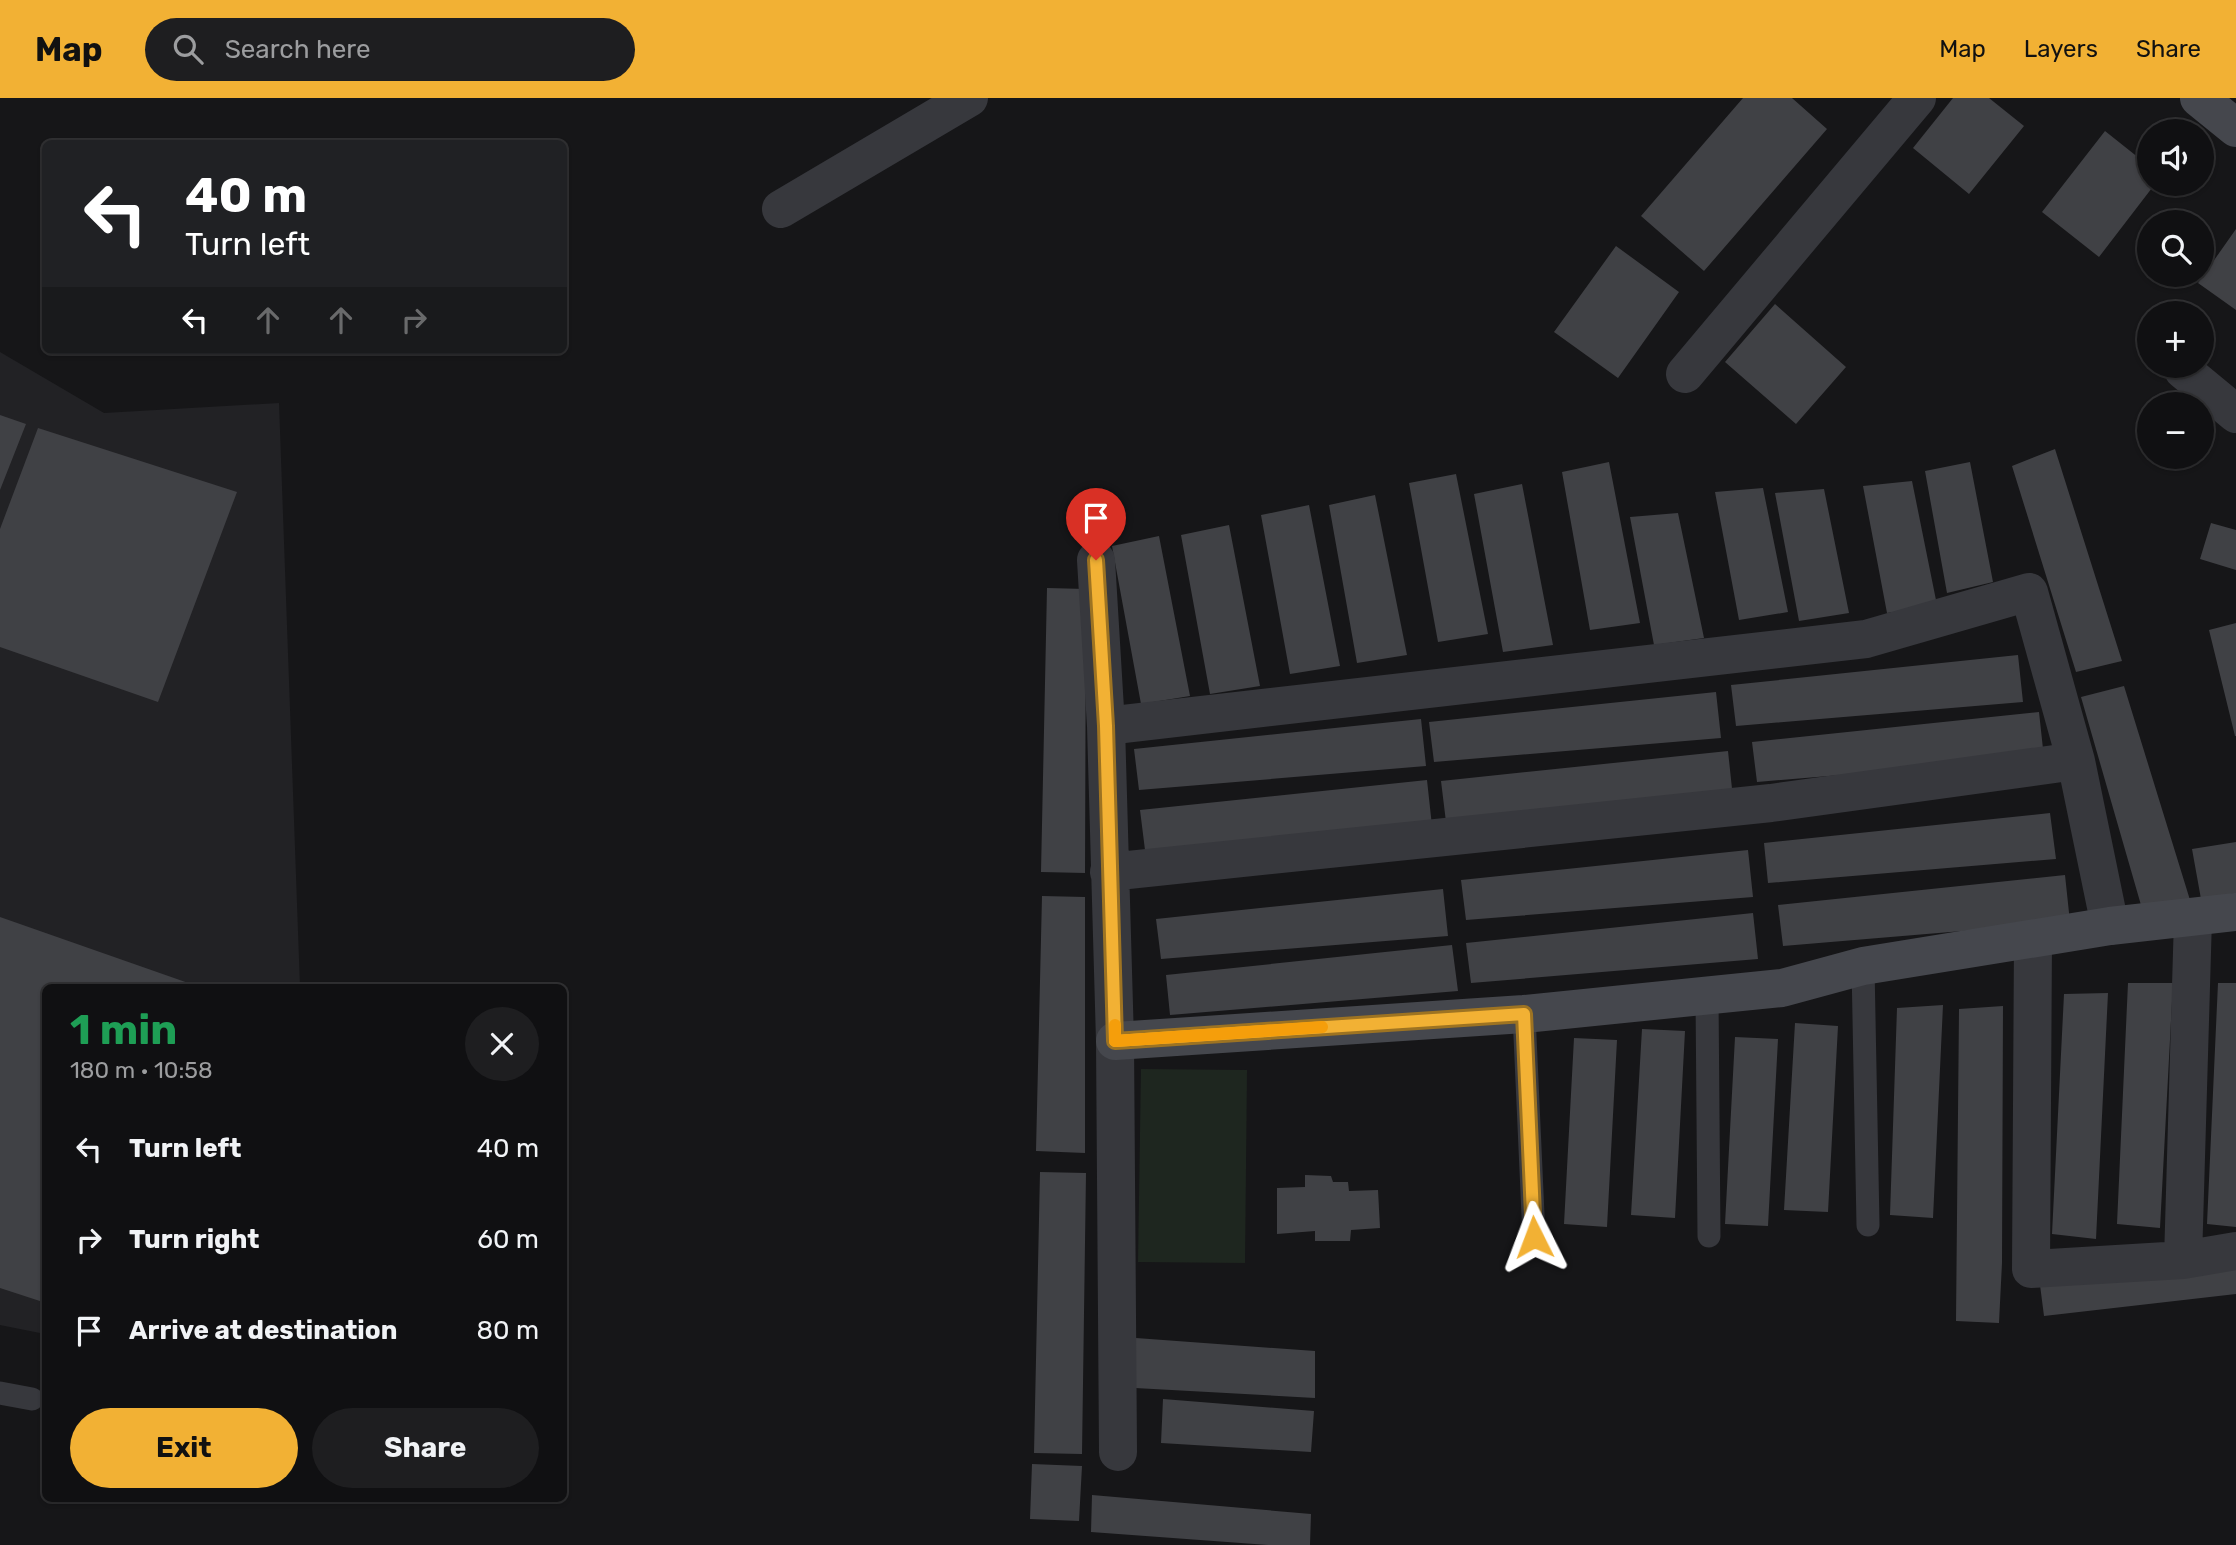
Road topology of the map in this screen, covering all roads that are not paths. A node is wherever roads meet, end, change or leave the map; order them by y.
1 (969, 98) edge
2 (1917, 98) edge
3 (2199, 98) edge
4 (2236, 128) edge
5 (781, 209) dead end
6 (1685, 374) dead end
7 (2193, 378) edge
8 (2236, 414) edge
9 (1096, 560) dead end
10 (1106, 726) junction
11 (2076, 761) junction
12 (1109, 872) junction
13 (2236, 912) edge
14 (2193, 918) junction
15 (2110, 926) junction
16 (2033, 939) junction
17 (1863, 967) junction
18 (1707, 995) junction
19 (1524, 1014) junction
20 (1115, 1041) junction
21 (1868, 1225) dead end
22 (1709, 1236) dead end
23 (1534, 1237) dead end
24 (2236, 1251) edge
25 (2183, 1260) junction
26 (0, 1393) edge
27 (32, 1399) dead end
28 (1118, 1452) dead end

1 - 5 street
2 - 6 street
3 - 4 street
7 - 8 street
9 - 10 street
10 - 11 street
10 - 12 street
11 - 12 street
11 - 15 street
12 - 20 street
13 - 14 street
14 - 15 street
14 - 25 street
15 - 16 street
16 - 17 street
16 - 25 street
17 - 18 street
17 - 21 lane
18 - 19 street
18 - 22 lane
19 - 20 street
19 - 23 lane
20 - 28 street
24 - 25 street
26 - 27 lane

